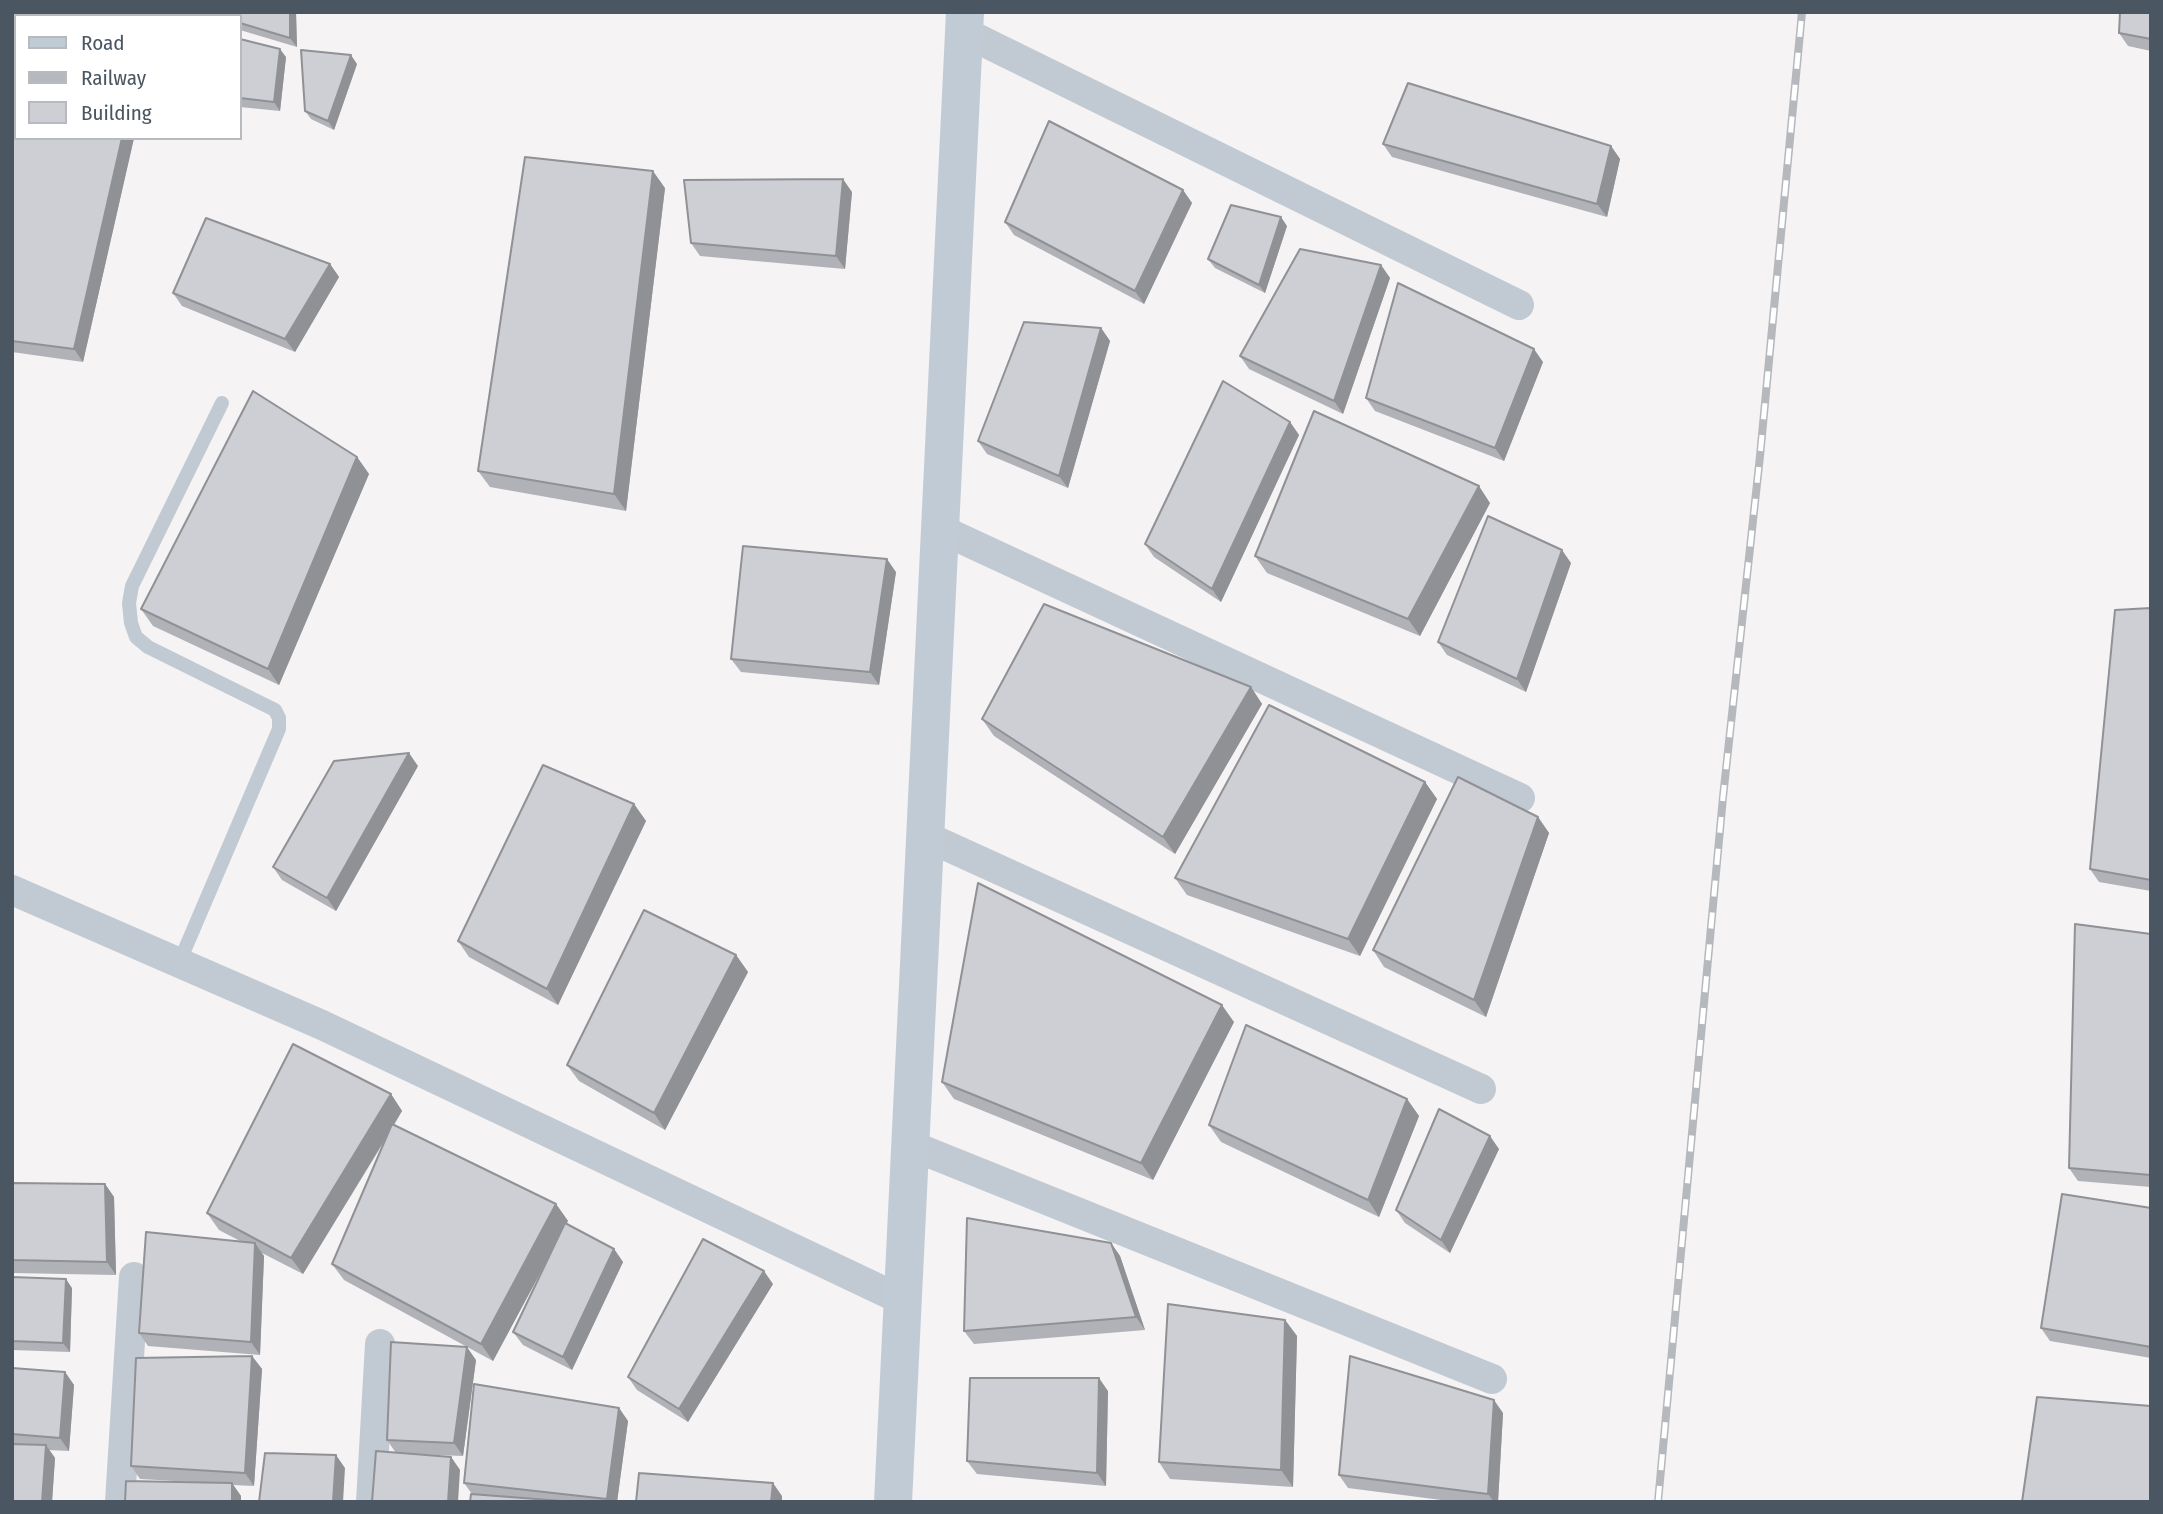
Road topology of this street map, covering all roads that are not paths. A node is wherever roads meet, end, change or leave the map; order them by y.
1 (964, 22) edge
2 (1519, 305) dead end
3 (222, 403) dead end
4 (940, 529) junction
5 (1520, 798) dead end
6 (925, 836) junction
7 (12, 890) edge
8 (179, 963) junction
9 (1481, 1089) dead end
10 (910, 1144) junction
11 (134, 1277) dead end
12 (902, 1300) junction
13 (380, 1344) dead end
14 (1492, 1380) dead end
15 (120, 1502) edge
16 (371, 1502) edge
17 (893, 1502) edge

1 - 2 street
1 - 4 street
3 - 8 lane
4 - 5 street
4 - 6 street
6 - 9 street
6 - 10 street
7 - 8 street
8 - 12 street
10 - 12 street
10 - 14 street
11 - 15 street
12 - 17 street
13 - 16 street

